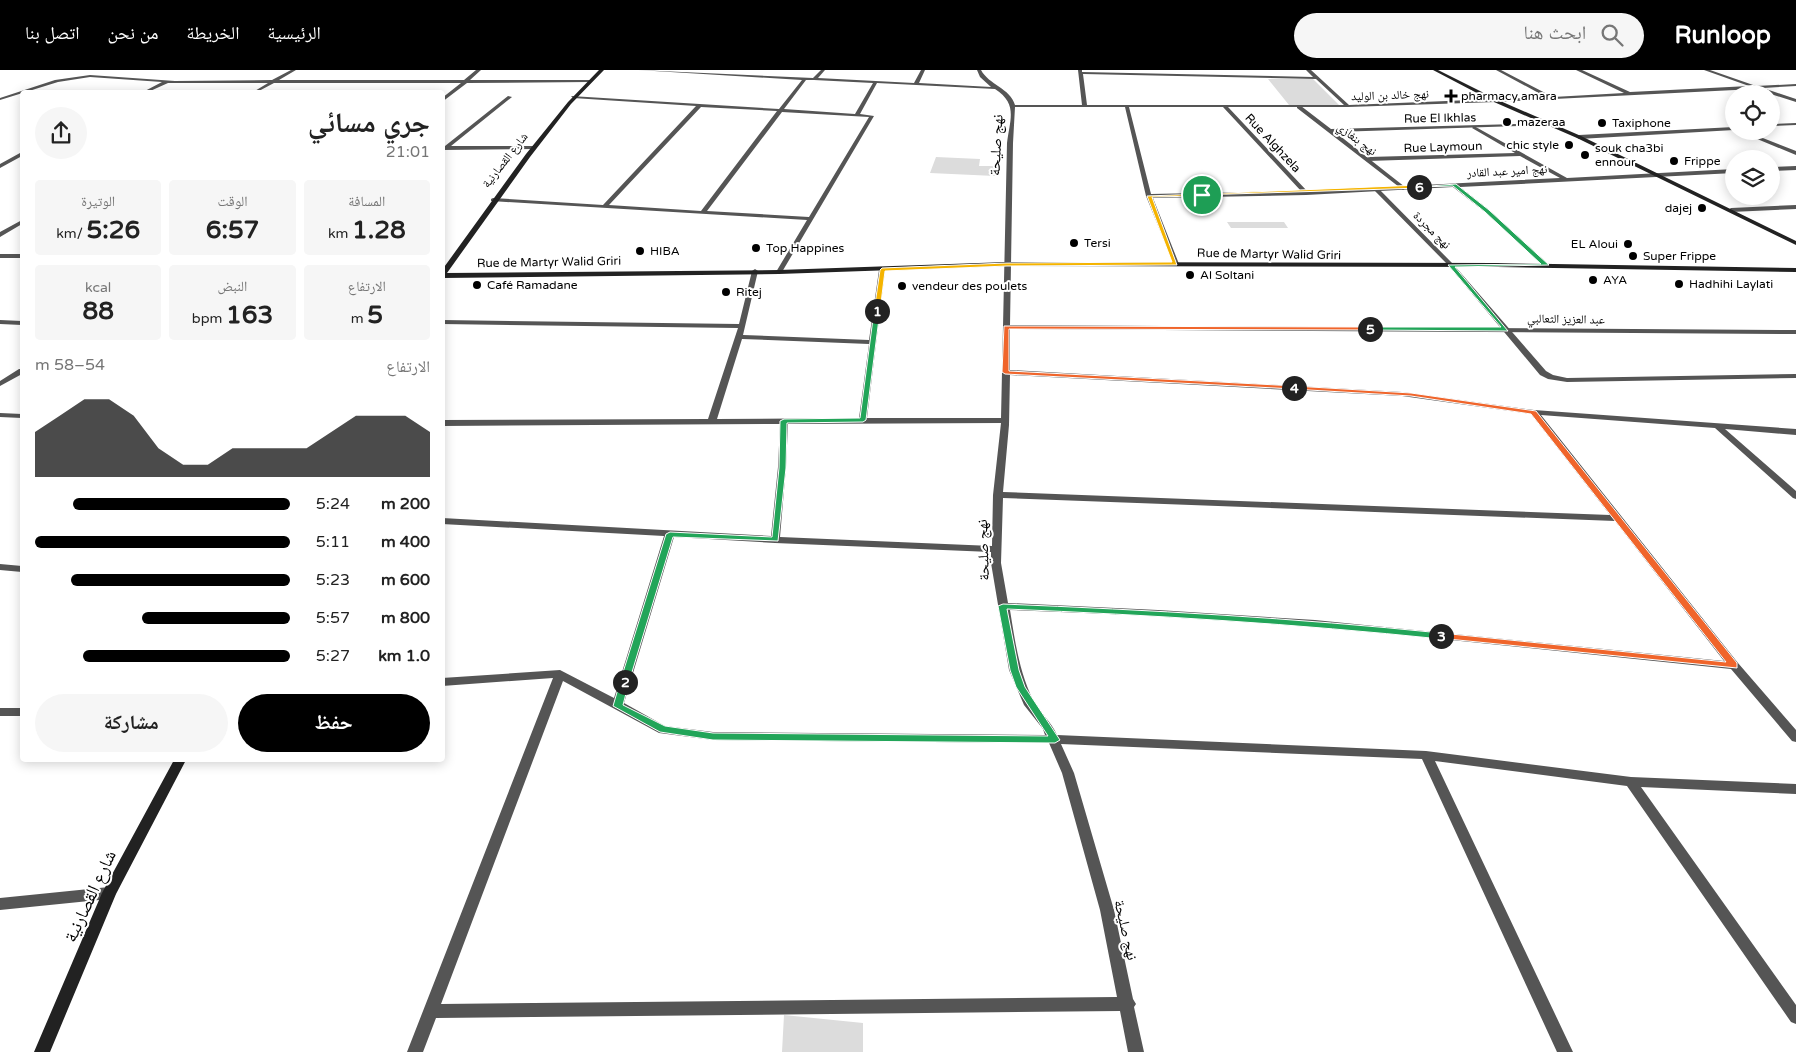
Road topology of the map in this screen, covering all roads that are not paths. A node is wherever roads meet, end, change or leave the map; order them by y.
1 (294, 70) edge
2 (479, 70) edge
3 (602, 70) edge
4 (640, 70) edge
5 (823, 70) edge
6 (923, 70) edge
7 (979, 70) edge
8 (1308, 70) edge
9 (1435, 70) edge
10 (1498, 70) edge
11 (1578, 70) edge
12 (1706, 70) edge
13 (681, 71) edge
14 (1080, 71) edge
15 (805, 78) junction
16 (814, 78) junction
17 (1316, 78) junction
18 (167, 82) junction
19 (589, 82) junction
20 (876, 82) junction
21 (271, 83) junction
22 (464, 83) junction
23 (916, 84) junction
24 (1796, 84) edge
25 (1749, 85) edge
26 (1780, 85) edge
27 (997, 88) junction
28 (1725, 89) edge
29 (26, 90) edge
30 (150, 90) edge
31 (259, 90) edge
32 (20, 92) edge
33 (1628, 94) junction
34 (510, 96) dead end
35 (1780, 96) edge
36 (573, 98) junction
37 (1553, 98) junction
38 (445, 99) edge
39 (0, 100) edge
40 (1496, 101) junction
41 (1796, 101) edge
42 (700, 106) junction
43 (1013, 106) junction
44 (1085, 106) junction
45 (1348, 106) junction
46 (1127, 107) junction
47 (1225, 107) junction
48 (1299, 107) junction
49 (781, 110) junction
50 (856, 114) junction
51 (1550, 124) junction
52 (1796, 124) edge
53 (1780, 125) edge
54 (1474, 127) junction
55 (1725, 128) edge
56 (1330, 131) junction
57 (1579, 137) junction
58 (1763, 140) edge
59 (445, 147) edge
60 (445, 148) edge
61 (533, 148) junction
62 (1796, 153) edge
63 (1520, 154) junction
64 (20, 156) edge
65 (1368, 159) junction
66 (0, 162) edge
67 (8, 162) junction
68 (0, 166) edge
69 (1796, 168) edge
70 (1780, 169) edge
71 (1725, 171) edge
72 (1656, 174) junction
73 (1566, 180) junction
74 (1454, 185) junction
75 (1403, 188) junction
76 (1376, 189) junction
77 (1306, 193) junction
78 (1149, 196) junction
79 (493, 200) junction
80 (605, 206) junction
81 (1796, 207) edge
82 (1730, 210) junction
83 (703, 212) junction
84 (812, 219) junction
85 (20, 223) edge
86 (0, 235) edge
87 (1796, 243) edge
88 (0, 256) edge
89 (20, 256) edge
90 (1007, 264) junction
91 (1176, 264) junction
92 (1451, 265) junction
93 (1546, 265) junction
94 (882, 270) junction
95 (1796, 270) edge
96 (755, 272) junction
97 (779, 272) junction
98 (445, 273) edge
99 (445, 276) edge
100 (445, 322) edge
101 (1, 323) edge
102 (20, 323) edge
103 (741, 326) junction
104 (1006, 327) junction
105 (1506, 329) junction
106 (1796, 332) edge
107 (740, 337) junction
108 (873, 342) junction
109 (20, 372) edge
110 (1005, 372) junction
111 (1796, 376) edge
112 (0, 384) edge
113 (1534, 412) junction
114 (0, 415) edge
115 (20, 416) edge
116 (863, 420) junction
117 (1005, 420) junction
118 (712, 421) junction
119 (784, 421) junction
120 (445, 423) edge
121 (1719, 428) junction
122 (1796, 432) edge
123 (998, 495) junction
124 (1796, 496) edge
125 (1617, 518) junction
126 (445, 521) edge
127 (670, 534) junction
128 (775, 540) junction
129 (996, 549) junction
130 (0, 567) edge
131 (20, 569) edge
132 (1003, 606) junction
133 (1734, 666) junction
134 (560, 674) junction
135 (445, 682) edge
136 (617, 706) junction
137 (0, 712) edge
138 (20, 712) edge
139 (1796, 738) edge
140 (1055, 740) junction
141 (1426, 755) junction
142 (179, 762) edge
143 (1631, 782) junction
144 (1796, 789) edge
145 (109, 893) junction
146 (0, 904) edge
147 (1128, 1004) junction
148 (431, 1011) junction
149 (1796, 1017) edge
150 (42, 1052) edge
151 (416, 1052) edge
152 (1136, 1052) edge
153 (1565, 1052) edge

1 - 21 street
2 - 22 street
3 - 19 street, شارع القصارنية
4 - 13 street
5 - 16 street
6 - 23 street
7 - 27 street, نهج صليحة
8 - 17 street
9 - 40 street
10 - 37 street
11 - 33 street
12 - 25 street
13 - 15 street
14 - 17 street
14 - 44 street
15 - 16 street
15 - 49 street
16 - 20 street
17 - 45 street
18 - 21 street
18 - 29 street
18 - 30 street
19 - 22 street
19 - 36 street, شارع القصارنية
20 - 23 street
20 - 50 street
21 - 22 street
21 - 31 street
22 - 38 street
23 - 27 street
24 - 26 street, نهج خالد بن الوليد
27 - 43 street, نهج صليحة
28 - 33 street, نهج خالد بن الوليد
32 - 39 street
33 - 37 street, نهج خالد بن الوليد
34 - 59 street
35 - 41 street
36 - 42 street
36 - 61 street, شارع القصارنية
37 - 40 street, نهج خالد بن الوليد
40 - 45 street, نهج خالد بن الوليد
40 - 51 street
42 - 49 street
42 - 80 street
43 - 44 street, نهج خالد بن الوليد
43 - 90 street, نهج صليحة
44 - 46 street, نهج خالد بن الوليد
45 - 48 street, نهج خالد بن الوليد
46 - 47 street, نهج خالد بن الوليد
46 - 78 street
47 - 48 street, نهج خالد بن الوليد
47 - 77 street, Rue Alghzela
48 - 56 street, نهج بنغازي
49 - 50 street
49 - 83 street
50 - 84 street
51 - 54 street, Rue El Ikhlas
51 - 57 street
52 - 53 street
54 - 56 street, Rue El Ikhlas
54 - 63 street
55 - 57 street
56 - 65 street, نهج بنغازي
57 - 72 street
58 - 62 street
60 - 61 street
61 - 79 street, شارع القصارنية
63 - 65 street, Rue Laymoun
63 - 73 street
64 - 67 street
65 - 75 street, نهج بنغازي
66 - 67 street
67 - 68 street
69 - 70 street
71 - 72 street, نهج امير عبد القادر
72 - 73 street, نهج امير عبد القادر
72 - 82 street
73 - 74 street, نهج امير عبد القادر
74 - 75 street, نهج امير عبد القادر
74 - 93 street
75 - 76 street, نهج امير عبد القادر
76 - 77 street, نهج امير عبد القادر
76 - 92 street, نهج مجردة
77 - 78 street, نهج امير عبد القادر
78 - 91 street
79 - 80 street
79 - 98 street, شارع القصارنية
80 - 83 street
81 - 82 street
82 - 87 street
83 - 84 street
84 - 97 street
85 - 86 street
88 - 89 street
90 - 91 street, Rue de Martyr Walid Griri
90 - 94 street, Rue de Martyr Walid Griri
90 - 104 street, نهج صليحة
91 - 92 street, Rue de Martyr Walid Griri
92 - 93 street, Rue de Martyr Walid Griri
92 - 105 street, نهج مجردة
93 - 95 street, Rue de Martyr Walid Griri
94 - 97 street, Rue de Martyr Walid Griri
94 - 108 street
96 - 97 street, Rue de Martyr Walid Griri
96 - 99 street, Rue de Martyr Walid Griri
96 - 103 street
100 - 103 street
101 - 102 street
103 - 107 street
104 - 105 street, عبد العزيز الثعالبي
104 - 110 street, نهج صليحة
105 - 106 street, عبد العزيز الثعالبي
105 - 111 street, نهج مجردة
107 - 108 street
107 - 118 street
108 - 116 street
109 - 112 street
110 - 113 street
110 - 117 street, نهج صليحة
113 - 121 street
113 - 125 street
114 - 115 street
116 - 117 street
116 - 119 street
117 - 123 street, نهج صليحة
118 - 119 street
118 - 120 street
119 - 128 street
121 - 122 street
121 - 124 street
123 - 125 street
123 - 129 street, نهج صليحة
125 - 133 street
126 - 127 street
127 - 128 street
127 - 136 street
128 - 129 street
129 - 132 street, نهج صليحة
130 - 131 street
132 - 133 street
132 - 140 street, نهج صليحة
133 - 139 street
134 - 135 street
134 - 136 street
134 - 148 street
136 - 140 street
137 - 138 street
140 - 141 street
140 - 147 street, نهج صليحة
141 - 143 street
141 - 153 street
142 - 145 street, شارع القصارنية
143 - 144 street
143 - 149 street
145 - 146 street
145 - 150 street, شارع القصارنية
147 - 148 street
147 - 152 street, نهج صليحة
148 - 151 street

